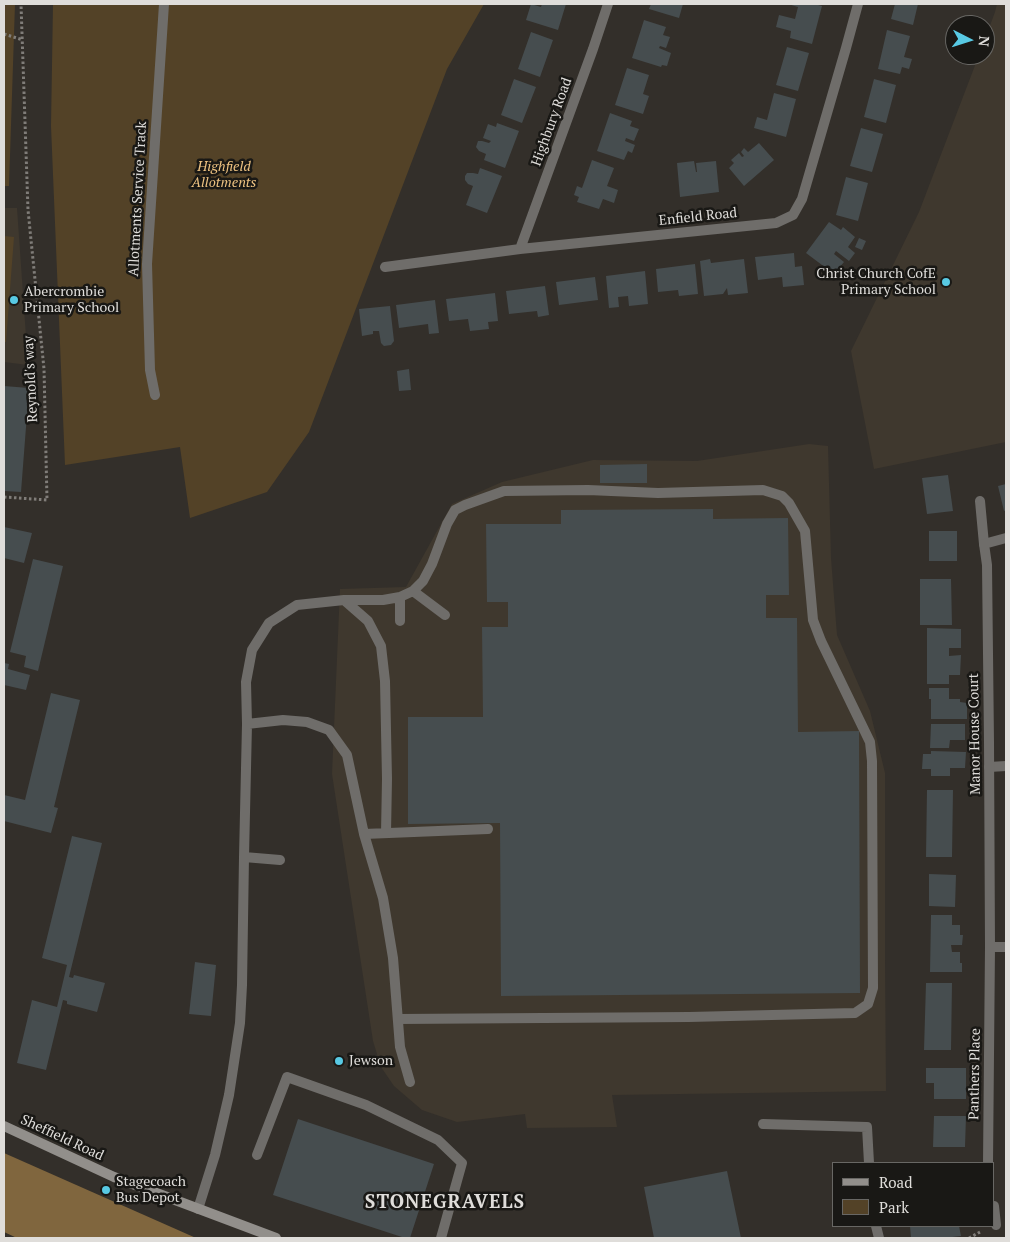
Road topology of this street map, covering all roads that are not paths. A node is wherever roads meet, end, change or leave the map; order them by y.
1 (164, 4) edge
2 (608, 4) edge
3 (858, 4) edge
4 (520, 249) junction
5 (385, 267) dead end
6 (155, 395) dead end
7 (980, 501) dead end
8 (1006, 538) edge
9 (984, 544) junction
10 (413, 591) junction
11 (400, 597) junction
12 (344, 600) junction
13 (445, 615) dead end
14 (400, 621) dead end
15 (247, 724) junction
16 (1006, 766) edge
17 (989, 767) junction
18 (488, 829) dead end
19 (386, 833) junction
20 (364, 834) junction
21 (244, 857) junction
22 (280, 860) dead end
23 (1006, 947) edge
24 (990, 948) junction
25 (990, 986) joint
26 (398, 1019) junction
27 (410, 1082) dead end
28 (763, 1124) dead end
29 (4, 1126) edge
30 (258, 1156) dead end
31 (869, 1162) edge
32 (988, 1162) edge
33 (198, 1209) junction
34 (995, 1216) edge
35 (996, 1225) dead end
36 (276, 1238) edge
37 (441, 1238) edge

1 - 6 street, Allotments Service Track
2 - 4 street, Highbury Road
3 - 4 street, Enfield Road
4 - 5 street, Enfield Road
7 - 9 street, Manor House Court
8 - 9 street
9 - 17 street, Manor House Court
10 - 11 street
10 - 13 street
10 - 26 street
11 - 12 street
11 - 14 street
12 - 15 street
12 - 19 street
15 - 20 street
15 - 21 street
16 - 17 street
17 - 24 street, Manor House Court
18 - 19 street
19 - 20 street
20 - 26 street
21 - 22 street
21 - 33 street
23 - 24 street
24 - 25 street, Manor House Court
25 - 32 street, Panthers Place
26 - 27 street
28 - 31 street
29 - 33 main road, Sheffield Road
30 - 37 street
33 - 36 main road, Sheffield Road
34 - 35 street

